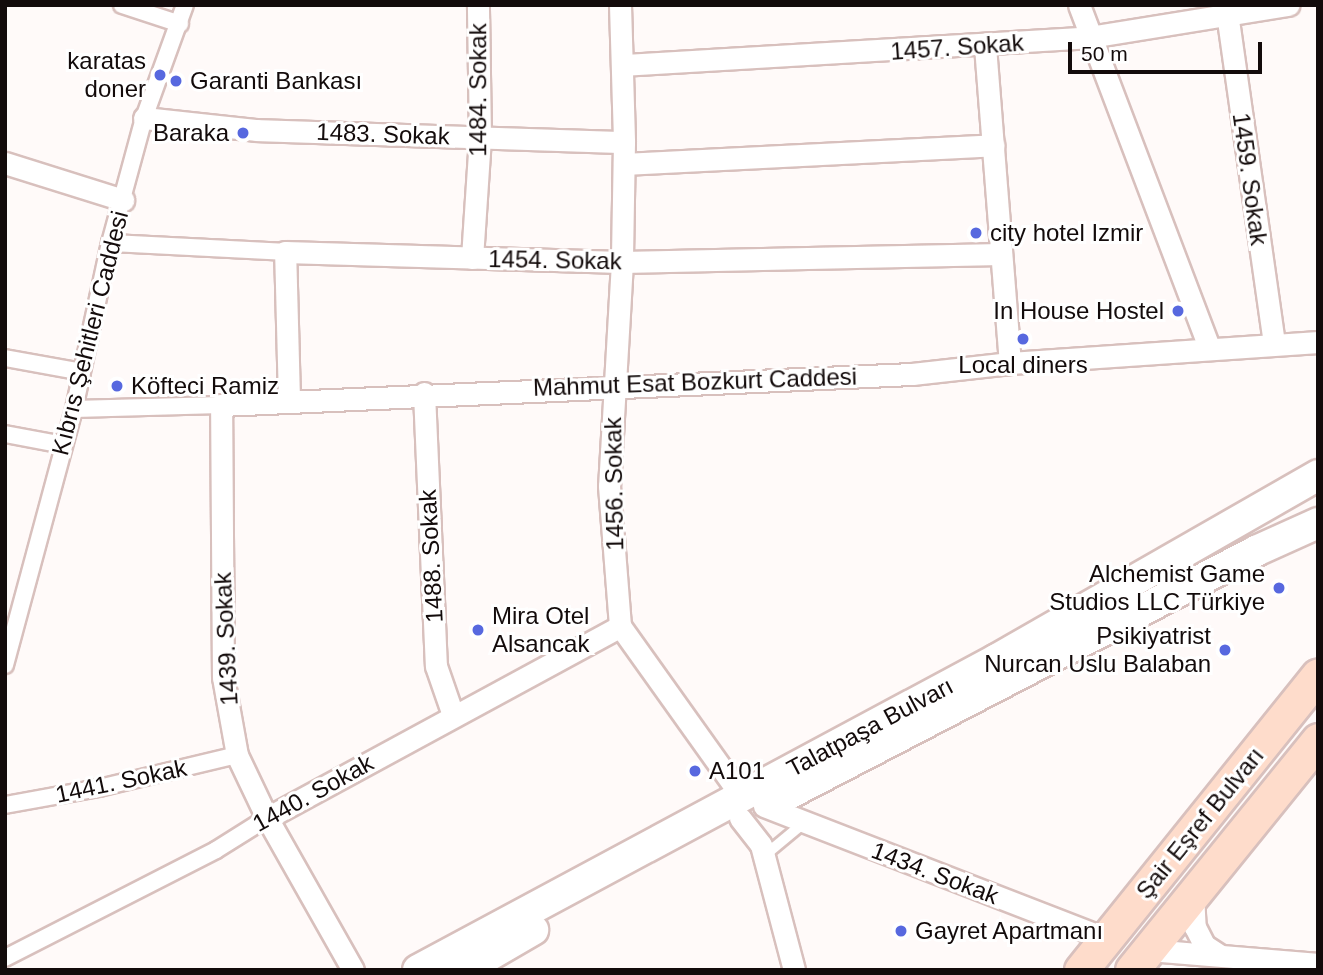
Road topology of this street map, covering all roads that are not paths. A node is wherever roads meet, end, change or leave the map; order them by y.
1 (122, 5) edge
2 (186, 5) edge
3 (478, 5) edge
4 (620, 5) edge
5 (1079, 5) edge
6 (1288, 5) edge
7 (1227, 13) junction
8 (180, 24) junction
9 (1090, 37) junction
10 (985, 46) junction
11 (623, 65) junction
12 (144, 118) junction
13 (480, 137) junction
14 (624, 142) junction
15 (994, 145) junction
16 (5, 163) edge
17 (624, 164) junction
18 (123, 200) junction
19 (110, 243) junction
20 (285, 252) junction
21 (1001, 254) junction
22 (472, 258) junction
23 (622, 262) junction
24 (1274, 344) junction
25 (1317, 347) edge
26 (1209, 348) junction
27 (5, 358) edge
28 (1010, 363) junction
29 (82, 372) junction
30 (614, 385) junction
31 (424, 393) junction
32 (289, 400) junction
33 (221, 405) junction
34 (74, 408) junction
35 (5, 434) edge
36 (63, 445) junction
37 (1318, 475) edge
38 (1318, 523) edge
39 (620, 626) junction
40 (5, 664) edge
41 (1318, 675) edge
42 (453, 715) junction
43 (1318, 740) edge
44 (237, 755) junction
45 (5, 805) edge
46 (749, 807) junction
47 (267, 818) junction
48 (805, 822) junction
49 (764, 856) junction
50 (1193, 894) junction
51 (1107, 939) junction
52 (1218, 954) junction
53 (5, 957) edge
54 (1140, 960) edge
55 (1318, 964) edge
56 (353, 970) edge
57 (418, 970) edge
58 (464, 970) edge
59 (794, 970) edge
60 (1081, 970) edge

1 - 8 street
2 - 8 street, Kıbrıs Şehitleri Caddesi
3 - 13 street, 1484. Sokak
4 - 11 street, 1456. Sokak
5 - 9 street
6 - 7 street, 1457. Sokak
7 - 9 street, 1457. Sokak
7 - 24 street, 1459. Sokak
8 - 12 street, Kıbrıs Şehitleri Caddesi
9 - 10 street, 1457. Sokak
9 - 26 street
10 - 11 street, 1457. Sokak
10 - 15 street
11 - 14 street, 1456. Sokak
12 - 13 street, 1483. Sokak
12 - 18 street, Kıbrıs Şehitleri Caddesi
13 - 14 street, 1483. Sokak
13 - 22 street, 1484. Sokak
14 - 17 street, 1456. Sokak
15 - 17 street
15 - 21 street
16 - 18 street
17 - 23 street, 1456. Sokak
18 - 19 street, Kıbrıs Şehitleri Caddesi
19 - 20 street, 1454. Sokak
19 - 29 street, Kıbrıs Şehitleri Caddesi
20 - 22 street, 1454. Sokak
20 - 32 street
21 - 23 street, 1454. Sokak
21 - 28 street
22 - 23 street, 1454. Sokak
23 - 30 street, 1456. Sokak
24 - 25 street, Mahmut Esat Bozkurt Caddesi
24 - 26 street, Mahmut Esat Bozkurt Caddesi
26 - 28 street, Mahmut Esat Bozkurt Caddesi
27 - 29 street
28 - 30 street, Mahmut Esat Bozkurt Caddesi
29 - 34 street, Kıbrıs Şehitleri Caddesi
30 - 31 street, Mahmut Esat Bozkurt Caddesi
30 - 39 street, 1456. Sokak
31 - 32 street, Mahmut Esat Bozkurt Caddesi
31 - 42 street, 1488. Sokak
32 - 33 street, Mahmut Esat Bozkurt Caddesi
33 - 34 street, Mahmut Esat Bozkurt Caddesi
33 - 44 street, 1439. Sokak
34 - 36 street, Kıbrıs Şehitleri Caddesi
35 - 36 street
36 - 40 street, Kıbrıs Şehitleri Caddesi
37 - 46 main road, Talatpaşa Bulvarı
38 - 46 main road, Talatpaşa Bulvarı
39 - 42 street, 1440. Sokak
39 - 46 street
41 - 51 main road, Şair Eşref Bulvarı
42 - 47 street, 1440. Sokak
43 - 50 main road, Şair Eşref Bulvarı
44 - 45 street, 1441. Sokak
44 - 47 street, 1439. Sokak
46 - 48 street, 1434. Sokak
46 - 49 street
46 - 57 main road, Talatpaşa Bulvarı
46 - 58 main road, Talatpaşa Bulvarı
47 - 53 street, 1440. Sokak
47 - 56 street, 1439. Sokak
48 - 49 lane
48 - 51 street, 1434. Sokak
49 - 59 street
50 - 52 street
50 - 54 main road, Şair Eşref Bulvarı
51 - 54 main road
51 - 60 main road, Şair Eşref Bulvarı
52 - 54 street
52 - 55 street

